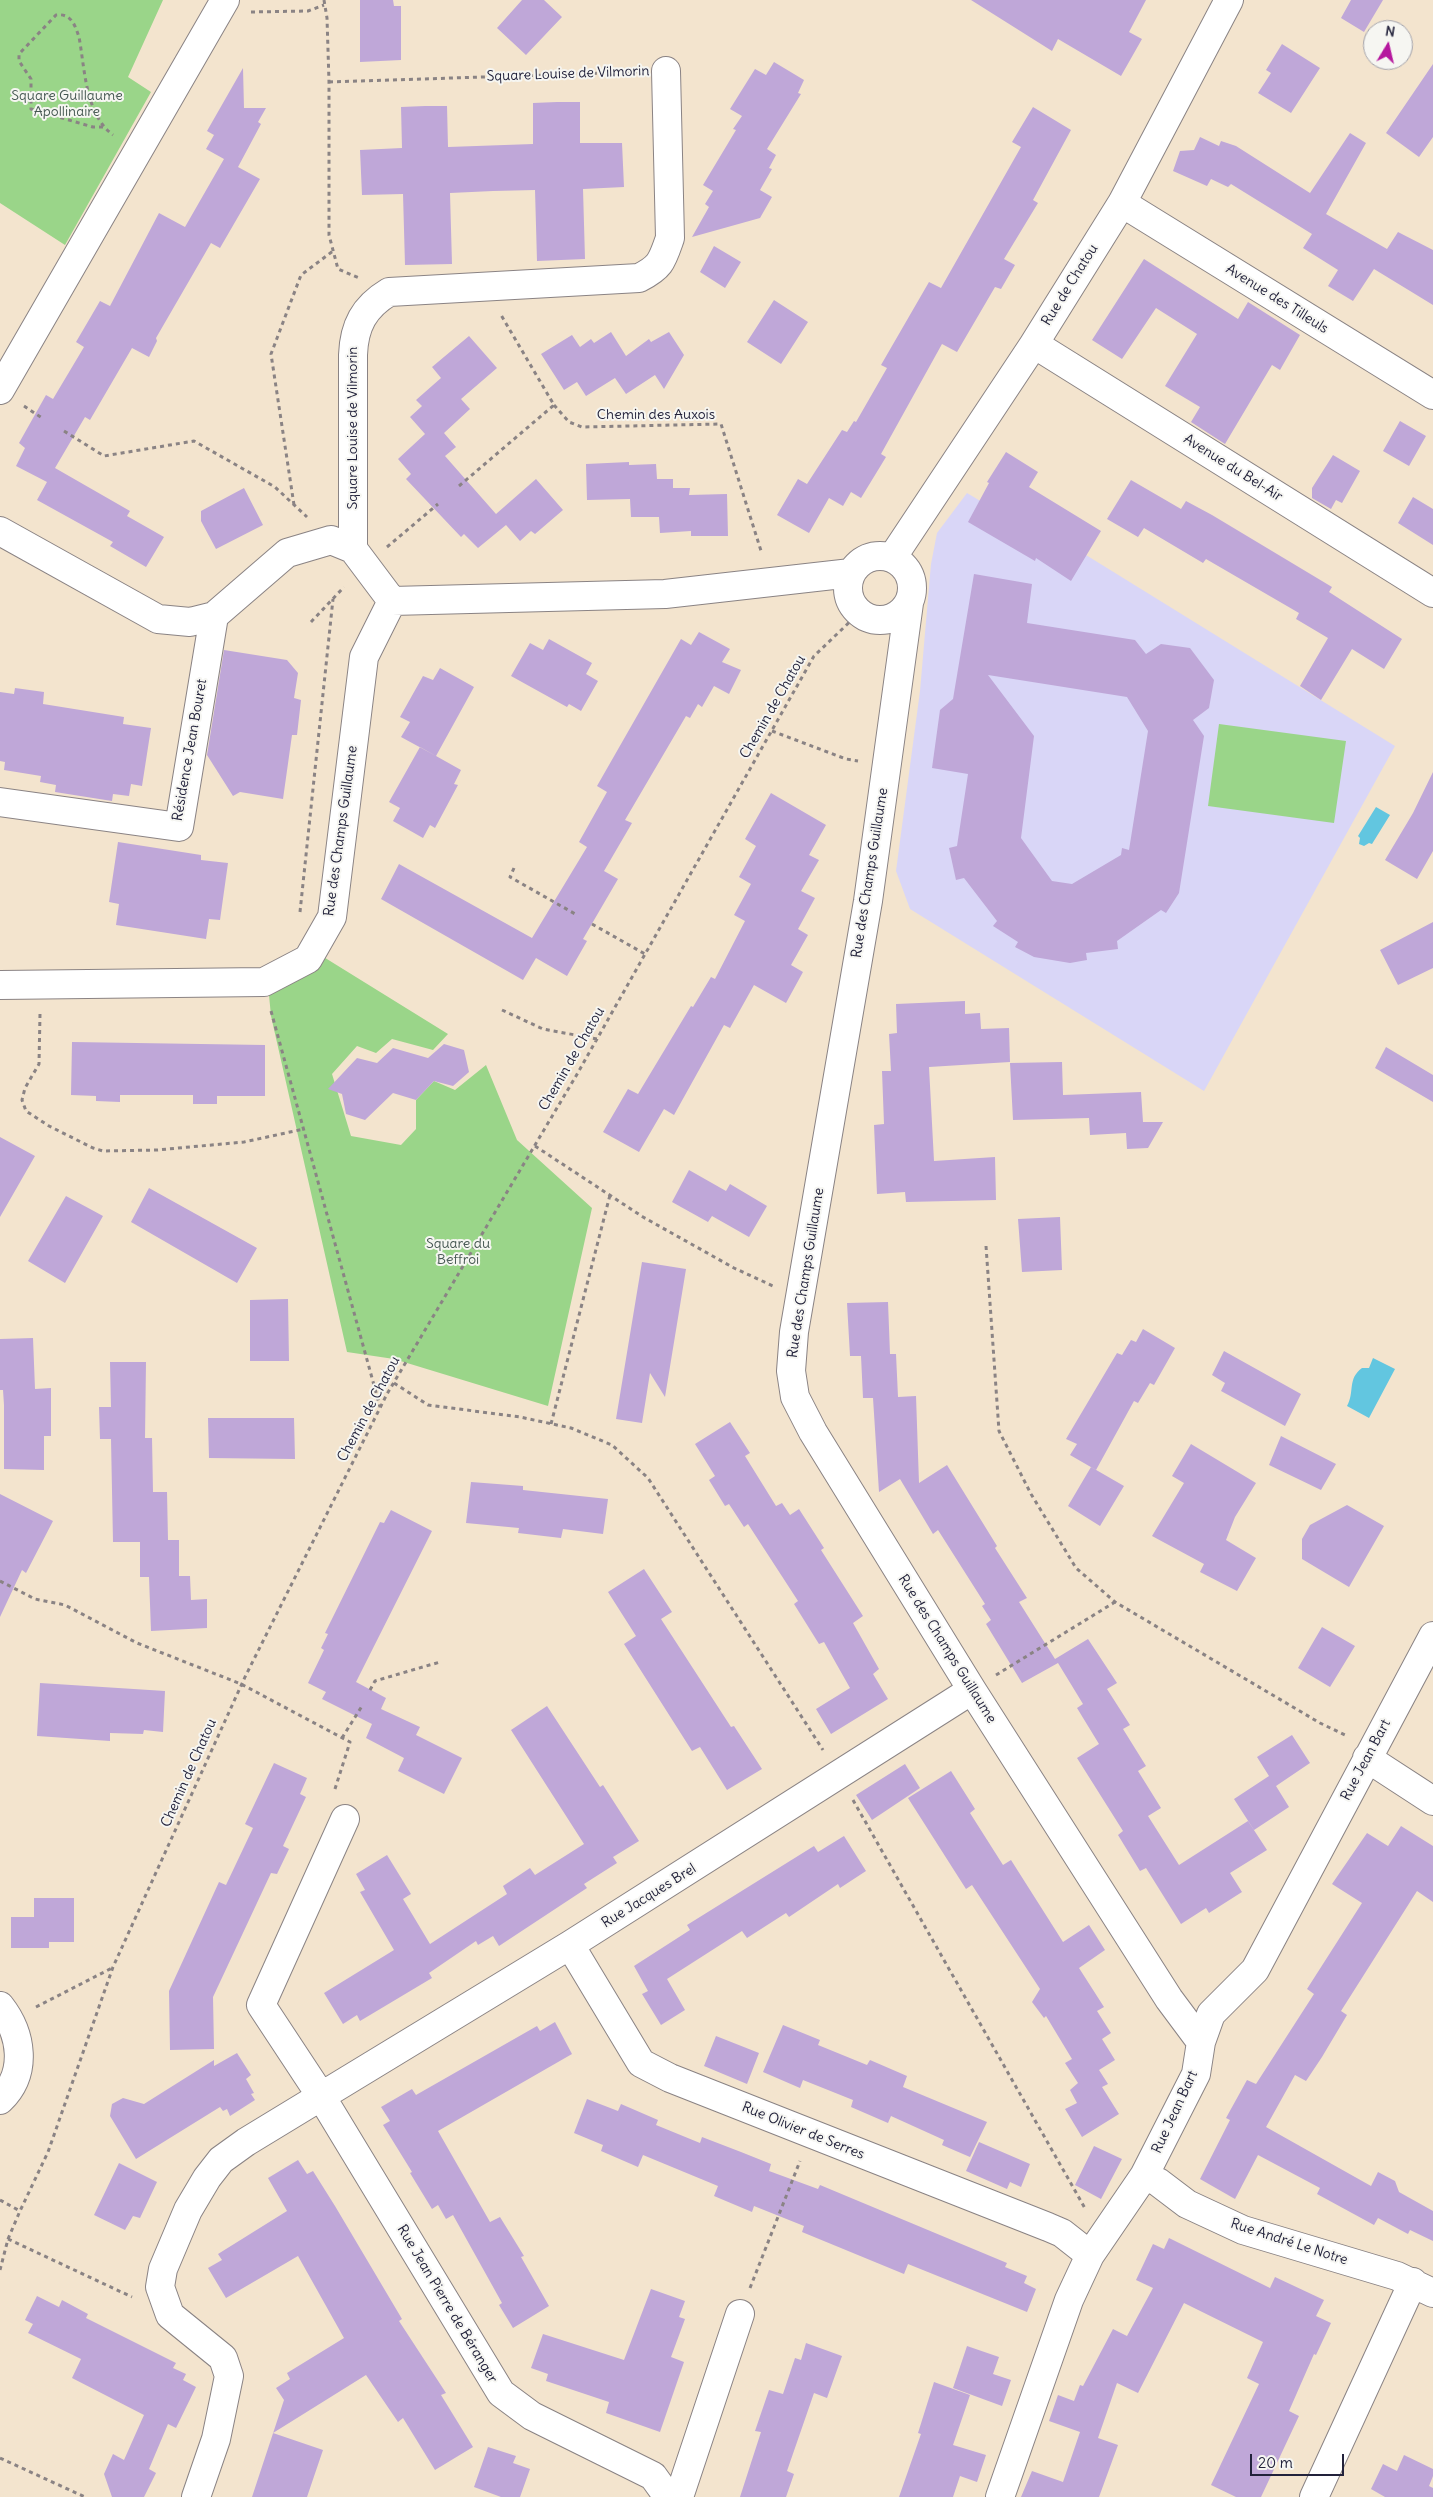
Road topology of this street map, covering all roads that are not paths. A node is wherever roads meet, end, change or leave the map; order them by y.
1 (1229, 0) edge
2 (222, 6) edge
3 (666, 71) road end
4 (1122, 203) junction
5 (1034, 344) junction
6 (0, 390) edge
7 (1433, 395) edge
8 (0, 531) edge
9 (350, 551) junction
10 (892, 558) junction
11 (851, 573) junction
12 (1433, 592) edge
13 (392, 601) junction
14 (909, 603) junction
15 (214, 616) junction
16 (0, 802) edge
17 (0, 985) edge
18 (1433, 1636) edge
19 (972, 1690) junction
20 (1370, 1753) junction
21 (1433, 1801) edge
22 (345, 1819) road end
23 (570, 1945) junction
24 (5, 2013) edge
25 (1201, 2042) junction
26 (321, 2096) junction
27 (0, 2100) edge
28 (1144, 2176) junction
29 (1090, 2255) junction
30 (1423, 2288) edge
31 (740, 2314) road end
32 (196, 2497) edge
33 (668, 2497) edge
34 (679, 2497) edge
35 (1000, 2497) edge
36 (1314, 2497) edge

1 - 4 street, Rue de Chatou
2 - 6 street
3 - 9 street, Square Louise de Vilmorin
4 - 5 street, Rue de Chatou
4 - 7 street, Avenue des Tilleuls
5 - 10 street, Rue de Chatou
5 - 12 street, Avenue du Bel-Air
8 - 15 street
9 - 13 street
9 - 15 street
10 - 11 street
10 - 14 street
11 - 13 street
11 - 14 street
13 - 17 street, Rue des Champs Guillaume
14 - 19 street, Rue des Champs Guillaume
15 - 16 street, Résidence Jean Bouret
18 - 20 street, Rue Jean Bart
19 - 23 street, Rue Jacques Brel
19 - 25 street, Rue des Champs Guillaume
20 - 21 street
20 - 25 street, Rue Jean Bart
22 - 26 street
23 - 26 street, Rue Jacques Brel
23 - 29 street, Rue Olivier de Serres
24 - 27 street
25 - 28 street, Rue Jean Bart
26 - 32 street, Rue Jacques Brel
26 - 33 street, Rue Jean Pierre de Béranger
28 - 29 street, Rue Jean Bart
28 - 30 street, Rue André Le Notre
29 - 35 street, Rue Jean Bart
30 - 36 street, Rue André Le Notre
31 - 34 street

